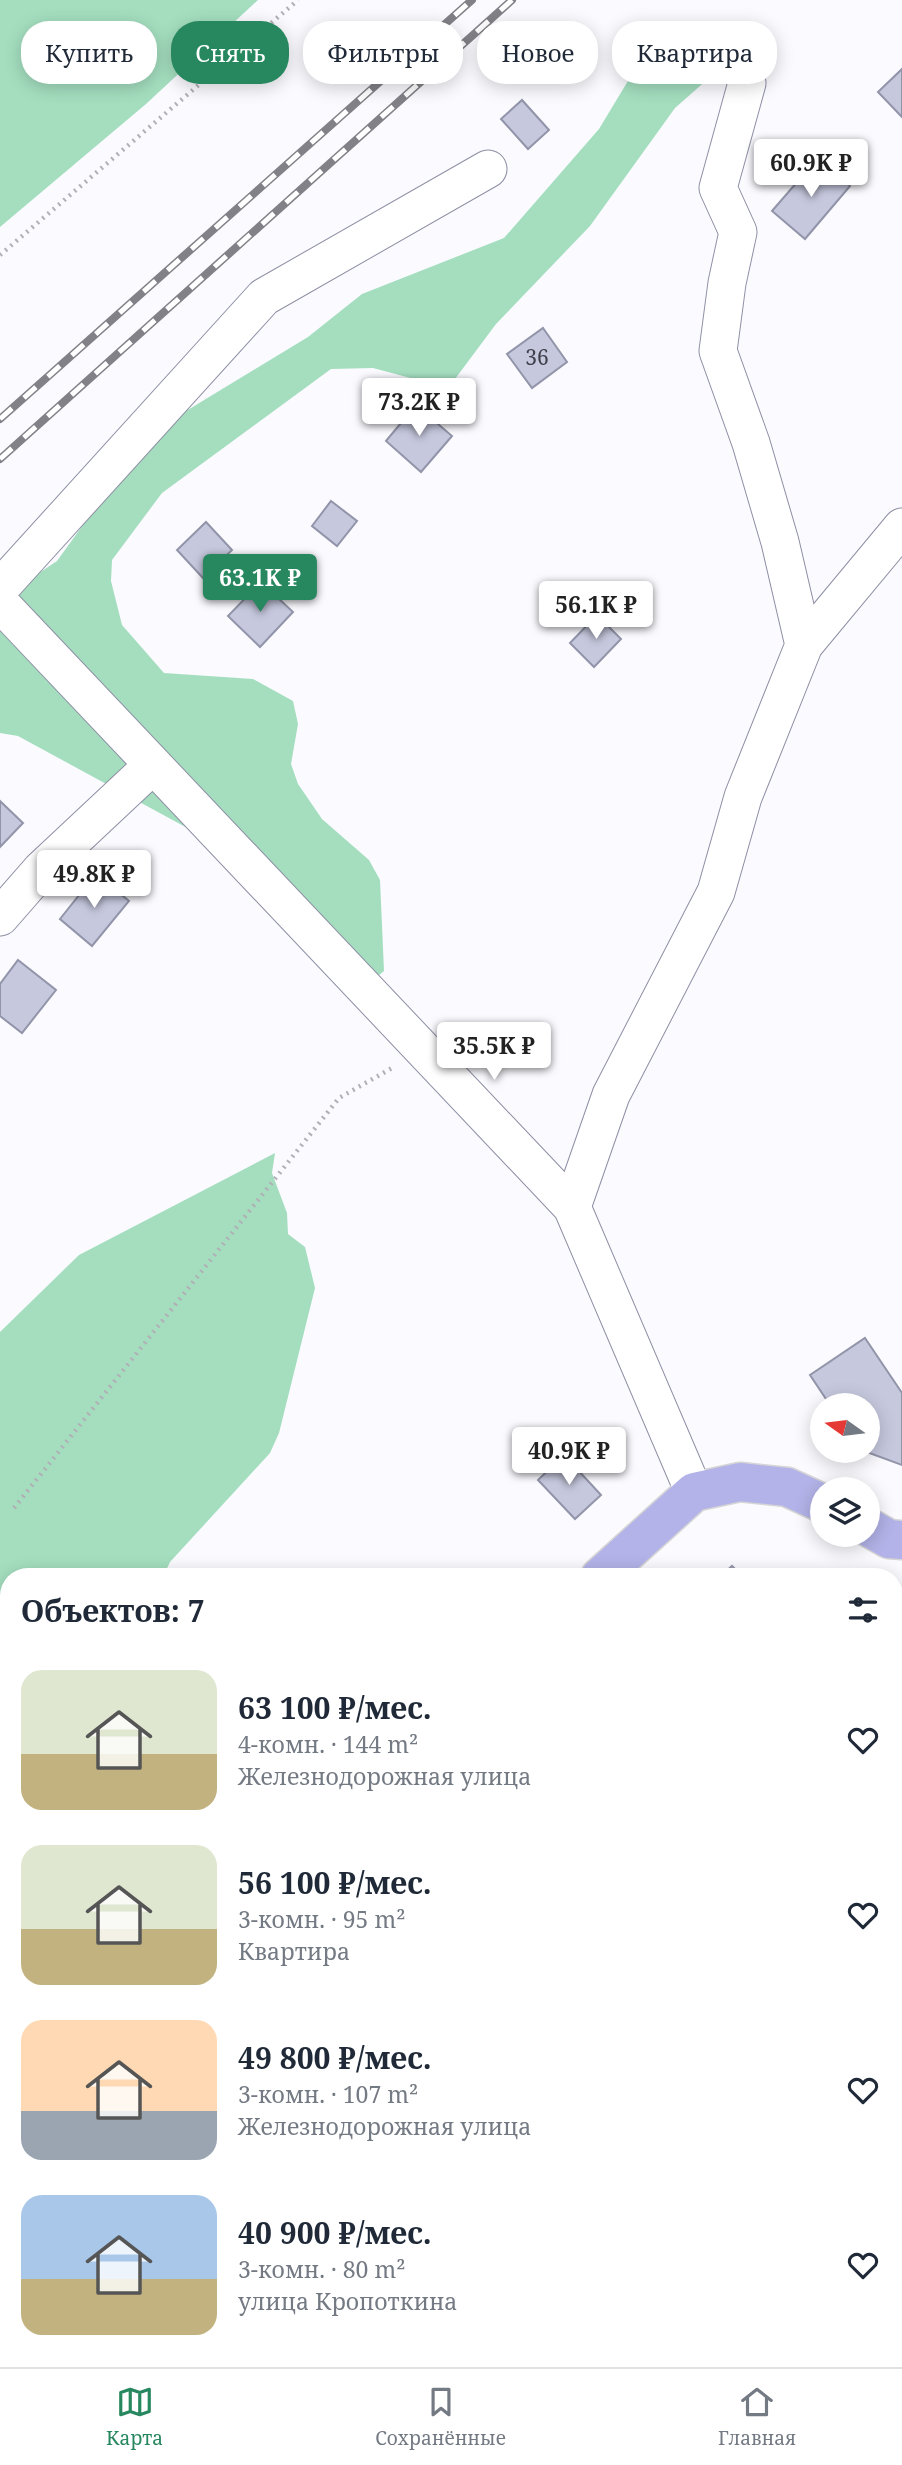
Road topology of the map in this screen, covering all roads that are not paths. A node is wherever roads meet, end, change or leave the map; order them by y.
1 (747, 84) edge
2 (488, 169) dead end
3 (902, 527) edge
4 (0, 587) edge
5 (0, 603) edge
6 (804, 645) junction
7 (153, 765) junction
8 (0, 916) edge
9 (572, 1207) junction
10 (694, 1492) junction
11 (810, 1498) edge
12 (610, 1568) edge

1 - 6 street
2 - 4 street
3 - 6 street
5 - 7 street
6 - 9 street
7 - 8 street
7 - 9 street
9 - 10 street
10 - 11 main road
10 - 12 main road

